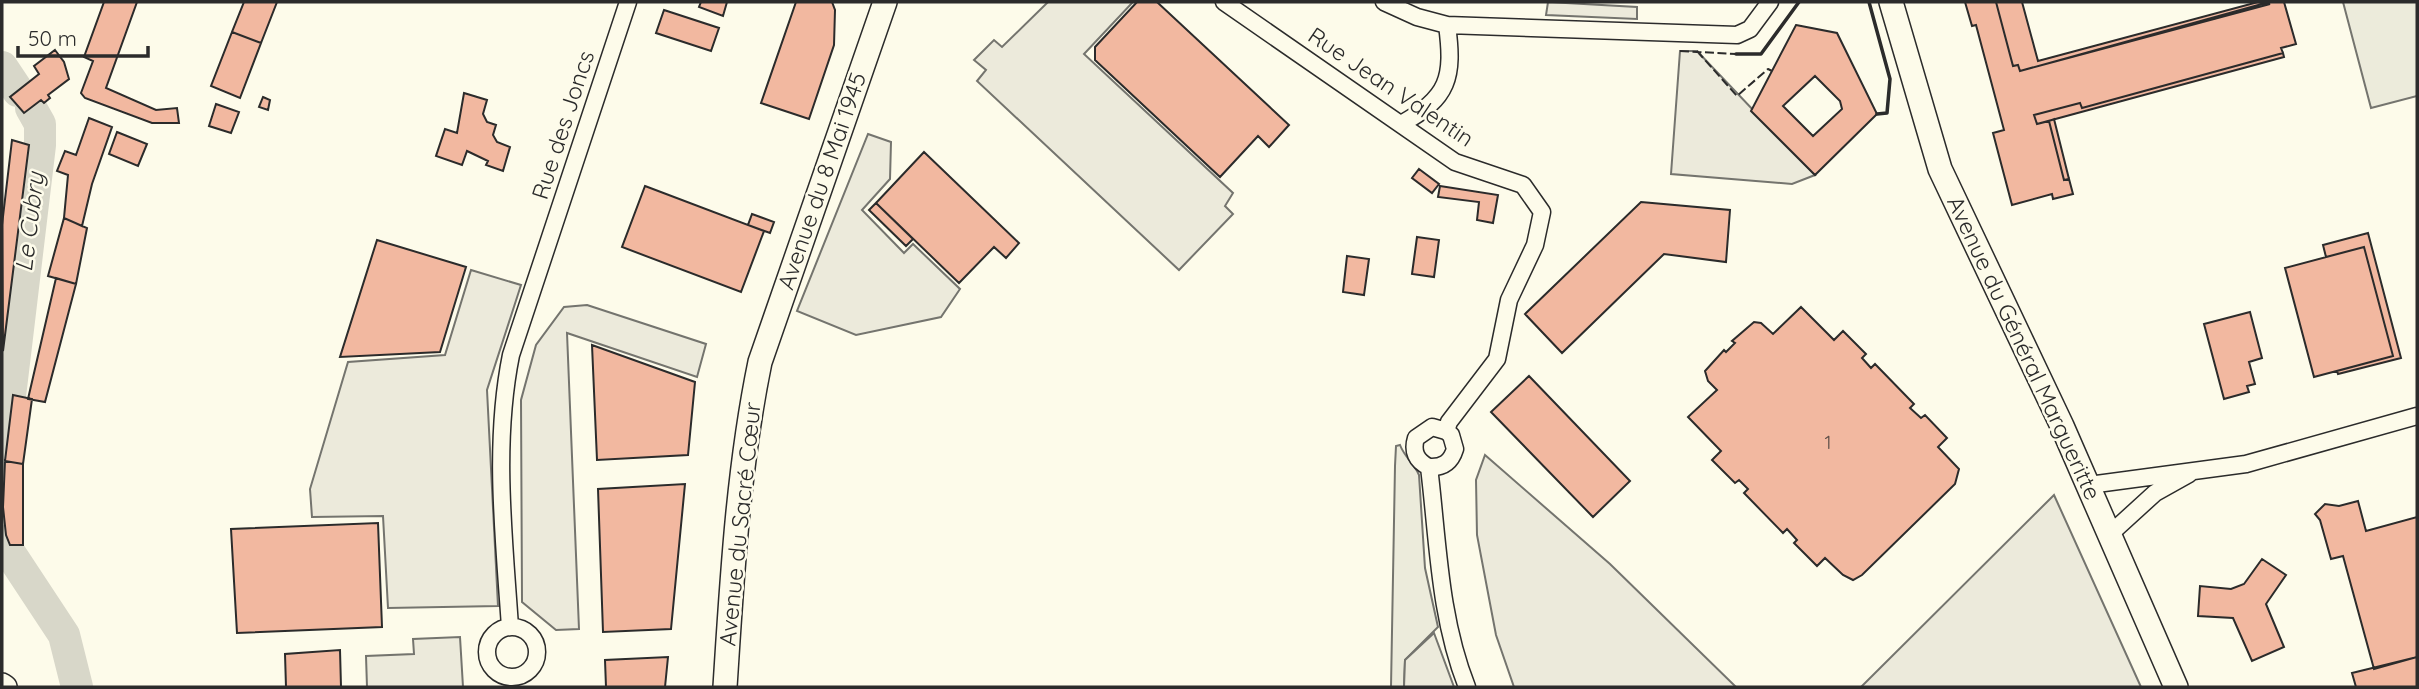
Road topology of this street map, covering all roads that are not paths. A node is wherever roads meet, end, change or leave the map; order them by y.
1 (628, 2) edge
2 (885, 2) edge
3 (891, 2) edge
4 (904, 2) edge
5 (1224, 2) edge
6 (1384, 2) edge
7 (1770, 2) edge
8 (1891, 2) edge
9 (1447, 25) junction
10 (1402, 124) junction
11 (760, 362) joint
12 (2417, 416) edge
13 (1446, 430) junction
14 (1429, 467) junction
15 (2195, 472) junction
16 (2089, 485) junction
17 (2110, 534) junction
18 (510, 627) junction
19 (499, 682) edge
20 (725, 687) edge
21 (1467, 687) edge
22 (2176, 687) edge

1 - 18 street, Rue des Joncs
2 - 11 street, Avenue du 8 Mai 1945
3 - 4 street
5 - 10 street, Rue Jean Valentin
6 - 9 street
7 - 9 street
8 - 16 street, Avenue du Général Margueritte
9 - 10 street
10 - 13 street, Rue Jean Valentin
11 - 20 street, Avenue du Sacré Cœur
12 - 15 street
13 - 14 street
13 - 14 street
14 - 21 street
15 - 16 street
15 - 17 street
16 - 17 street, Avenue du Général Margueritte
17 - 22 street, Avenue du Général Margueritte
18 - 19 street
18 - 19 street

